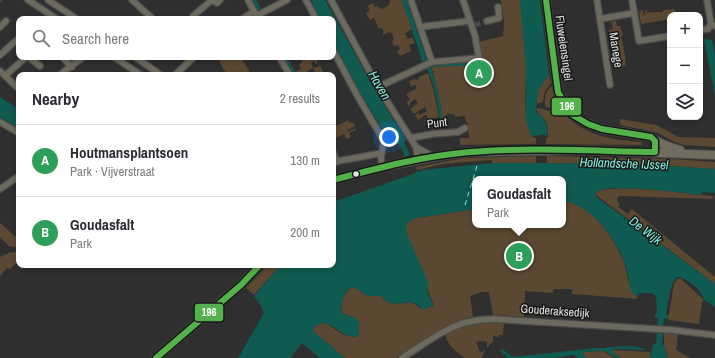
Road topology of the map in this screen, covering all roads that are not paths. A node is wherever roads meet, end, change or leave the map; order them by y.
1 (28, 0) edge
2 (48, 0) edge
3 (132, 0) edge
4 (220, 0) edge
5 (248, 0) edge
6 (287, 0) edge
7 (306, 0) edge
8 (331, 0) edge
9 (411, 0) edge
10 (463, 0) edge
11 (546, 0) edge
12 (596, 0) edge
13 (632, 0) edge
14 (707, 0) edge
15 (55, 5) junction
16 (498, 7) dead end
17 (46, 12) junction
18 (634, 13) junction
19 (258, 15) edge
20 (52, 16) edge
21 (72, 16) edge
22 (150, 16) edge
23 (193, 16) dead end
24 (314, 16) edge
25 (600, 19) junction
26 (487, 21) tunnel mouth
27 (6, 22) dead end
28 (472, 24) junction
29 (713, 25) edge
30 (0, 27) edge
31 (420, 27) junction
32 (703, 30) edge
33 (667, 36) edge
34 (16, 41) edge
35 (0, 55) edge
36 (336, 56) edge
37 (23, 60) edge
38 (31, 60) edge
39 (65, 60) edge
40 (80, 60) edge
41 (118, 60) edge
42 (139, 60) edge
43 (187, 60) edge
44 (281, 60) edge
45 (428, 64) junction
46 (40, 66) dead end
47 (72, 67) junction
48 (0, 71) edge
49 (63, 72) edge
50 (136, 72) edge
51 (157, 72) edge
52 (177, 72) edge
53 (288, 72) edge
54 (4, 76) junction
55 (610, 85) dead end
56 (16, 86) edge
57 (378, 87) junction
58 (0, 122) edge
59 (465, 128) dead end
60 (16, 131) edge
61 (411, 138) junction
62 (655, 141) junction
63 (416, 147) junction
64 (655, 152) junction
65 (382, 153) junction
66 (691, 154) junction
67 (715, 155) edge
68 (434, 156) junction
69 (418, 160) junction
70 (336, 162) edge
71 (382, 168) junction
72 (16, 178) edge
73 (336, 179) edge
74 (0, 189) edge
75 (257, 268) edge
76 (715, 335) edge
77 (156, 358) edge
78 (402, 358) edge

1 - 17 street
2 - 15 street
3 - 22 street
4 - 23 street
5 - 19 street
6 - 19 street
7 - 24 street
8 - 57 street
9 - 31 street
10 - 28 street
11 - 62 main road, Fluwelensingel
12 - 25 street, Manege
13 - 18 street
14 - 29 street
15 - 17 street
15 - 21 street
16 - 26 street
17 - 20 street
18 - 25 street, Manege
18 - 33 street
25 - 55 street, Manege
27 - 30 street
28 - 31 street
28 - 45 street
29 - 32 street
31 - 45 street
34 - 35 street
36 - 65 street
37 - 54 street
38 - 46 street
39 - 47 street
40 - 47 street
41 - 50 street
42 - 51 street
43 - 52 street
44 - 53 street
45 - 57 street
47 - 49 street
48 - 54 street
54 - 56 street
57 - 61 street
58 - 60 street
59 - 61 street, Punt
61 - 63 street
62 - 64 main road
62 - 66 main road, Fluwelensingel
63 - 68 street
63 - 69 street
64 - 66 main road
64 - 68 main road
65 - 70 street
65 - 71 street
66 - 67 main road
68 - 69 main road
69 - 71 main road
71 - 73 main road
72 - 74 street
75 - 77 main road
76 - 78 street, Gouderaksedijk

